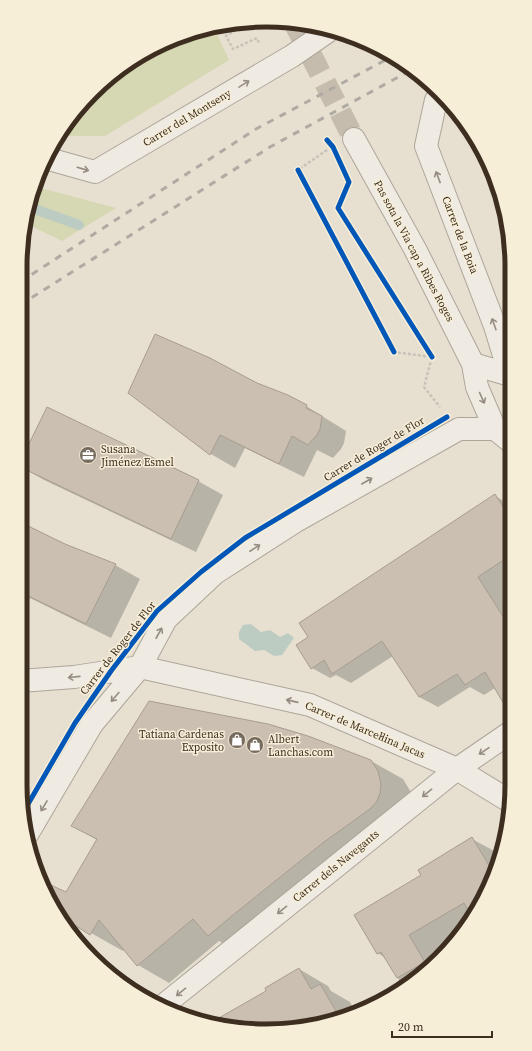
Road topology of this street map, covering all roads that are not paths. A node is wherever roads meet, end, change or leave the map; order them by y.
1 (325, 34) edge
2 (437, 99) edge
3 (354, 139) tunnel mouth
4 (52, 160) edge
5 (505, 359) edge
6 (473, 364) junction
7 (505, 374) edge
8 (503, 435) edge
9 (140, 667) junction
10 (27, 680) edge
11 (505, 736) edge
12 (457, 769) junction
13 (504, 798) edge
14 (31, 828) edge
15 (167, 1002) edge

4 -> 1 street, Carrer del Montseny
5 -> 2 street, Carrer de la Boia
3 - 6 street, Pas sota la Via cap a Ribes Roges
6 - 7 street
6 -> 8 street, Pas sota la Via cap a Ribes Roges
9 -> 8 street, Carrer de Roger de Flor
9 -> 10 street
12 -> 9 street, Carrer de Marcel·lina Jacas
9 -> 14 street, Carrer de Roger de Flor
11 -> 12 street, Carrer dels Navegants
12 - 13 street, Carrer de Marcel·lina Jacas
12 -> 15 street, Carrer dels Navegants

